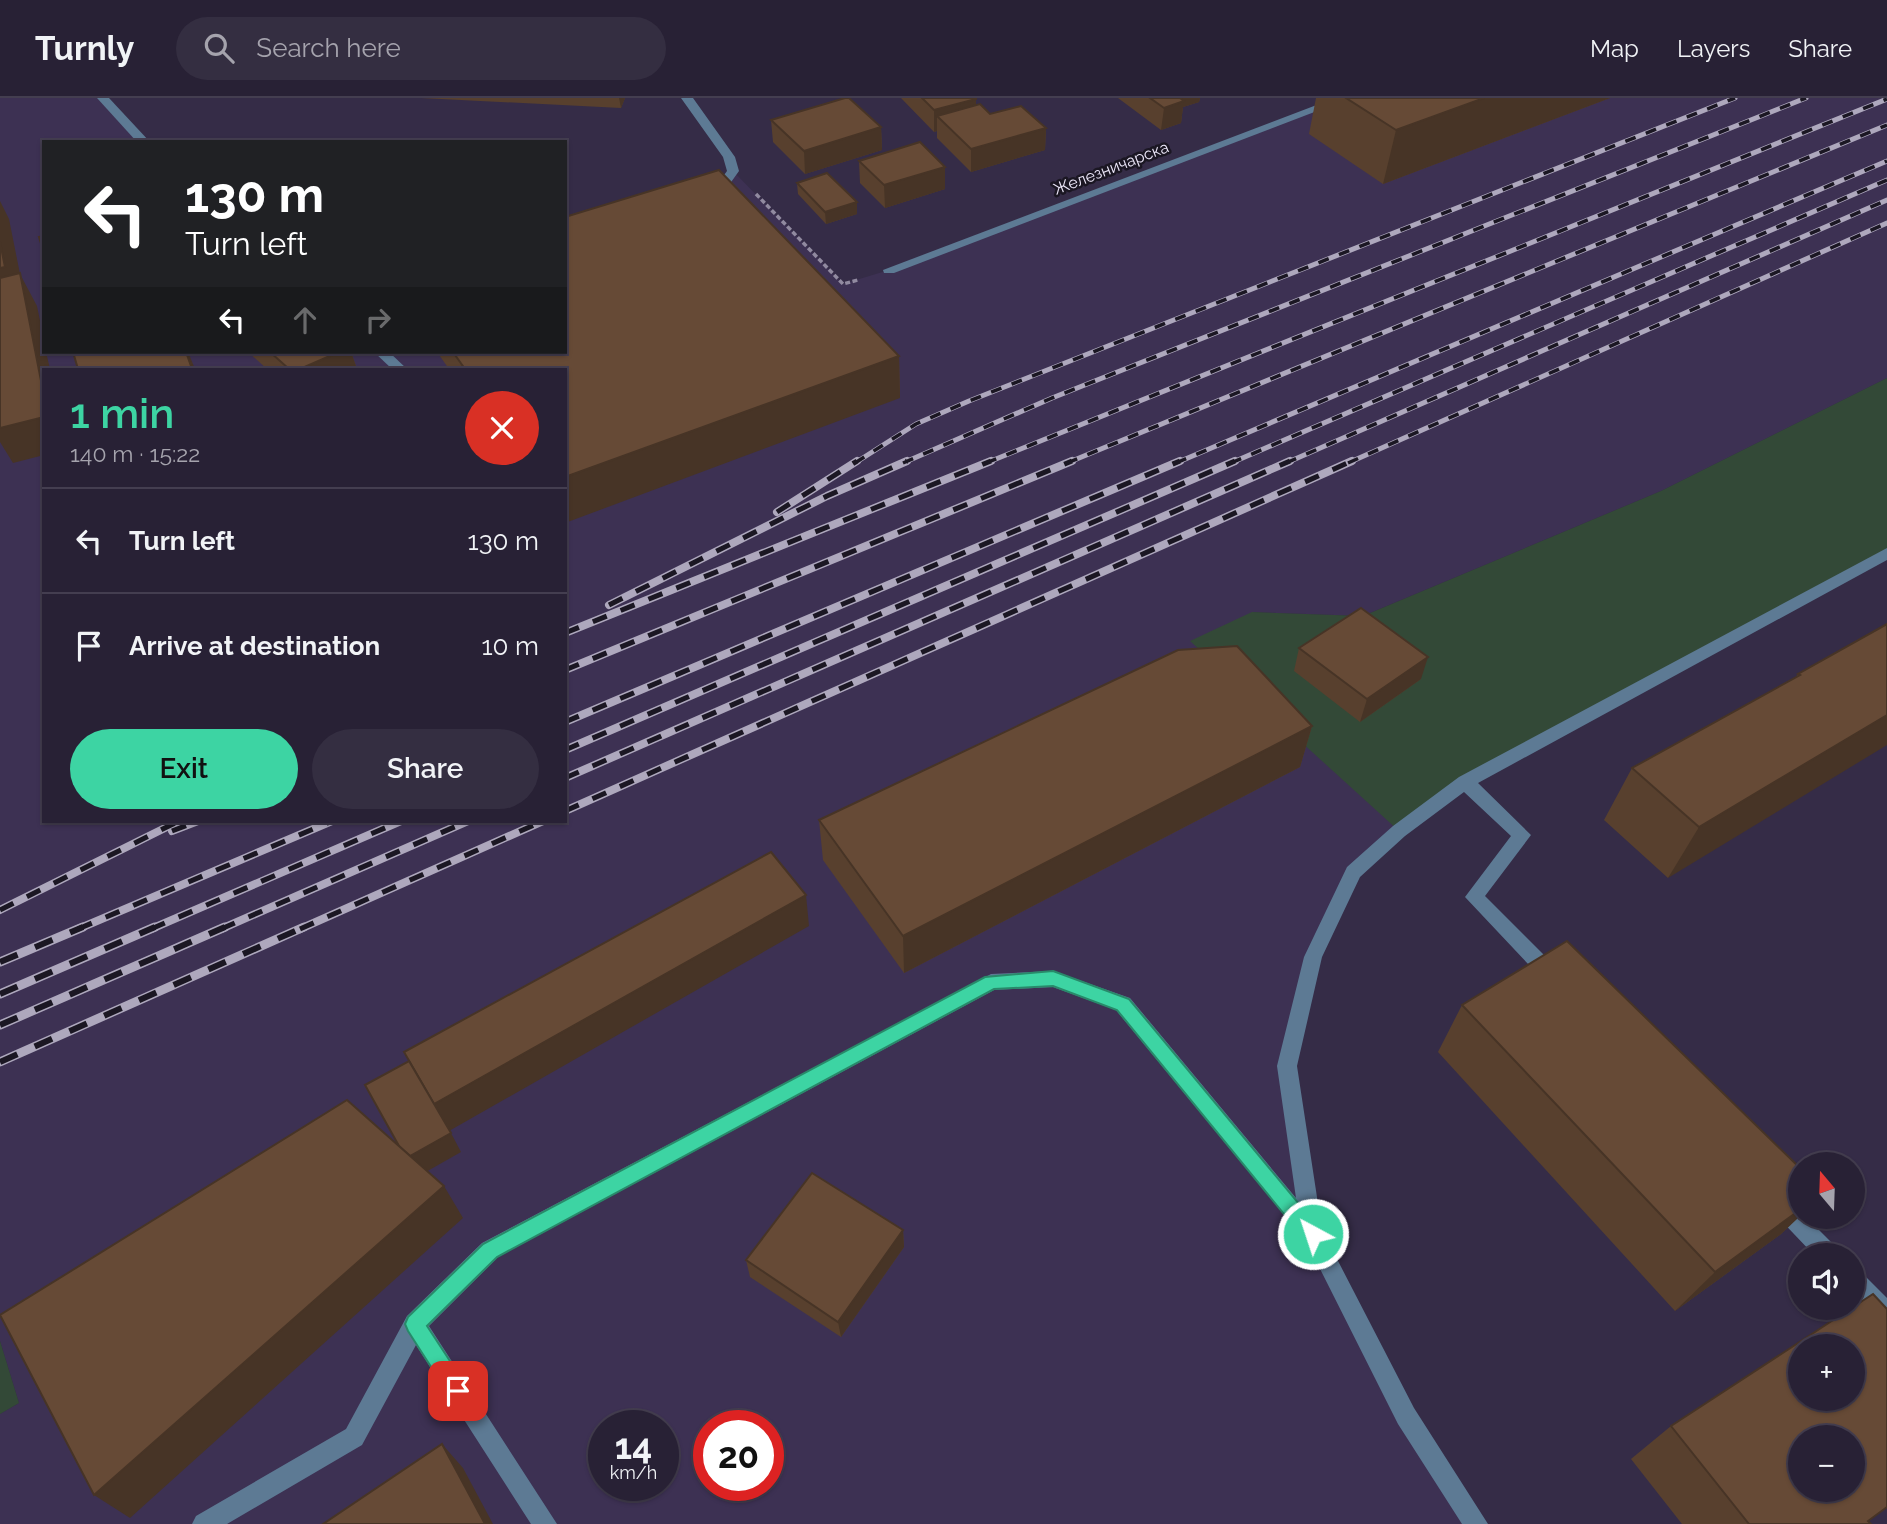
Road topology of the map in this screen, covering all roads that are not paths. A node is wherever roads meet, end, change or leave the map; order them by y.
1 (103, 98) edge
2 (687, 98) edge
3 (1345, 98) edge
4 (142, 140) edge
5 (695, 197) edge
6 (889, 270) road end
7 (383, 354) edge
8 (399, 368) edge
9 (1887, 553) edge
10 (1465, 782) junction
11 (1563, 987) edge
12 (1770, 1195) edge
13 (1313, 1234) junction
14 (1817, 1243) edge
15 (1865, 1291) edge
16 (1887, 1313) edge
17 (415, 1324) junction
18 (204, 1524) edge
19 (545, 1524) edge
20 (1476, 1524) edge

1 - 4 street
2 - 5 street
3 - 6 street, Железничарска
7 - 8 street
9 - 10 street
10 - 11 street
10 - 13 street
12 - 14 street
13 - 17 street
13 - 20 street
15 - 16 street
17 - 18 street
17 - 19 street

